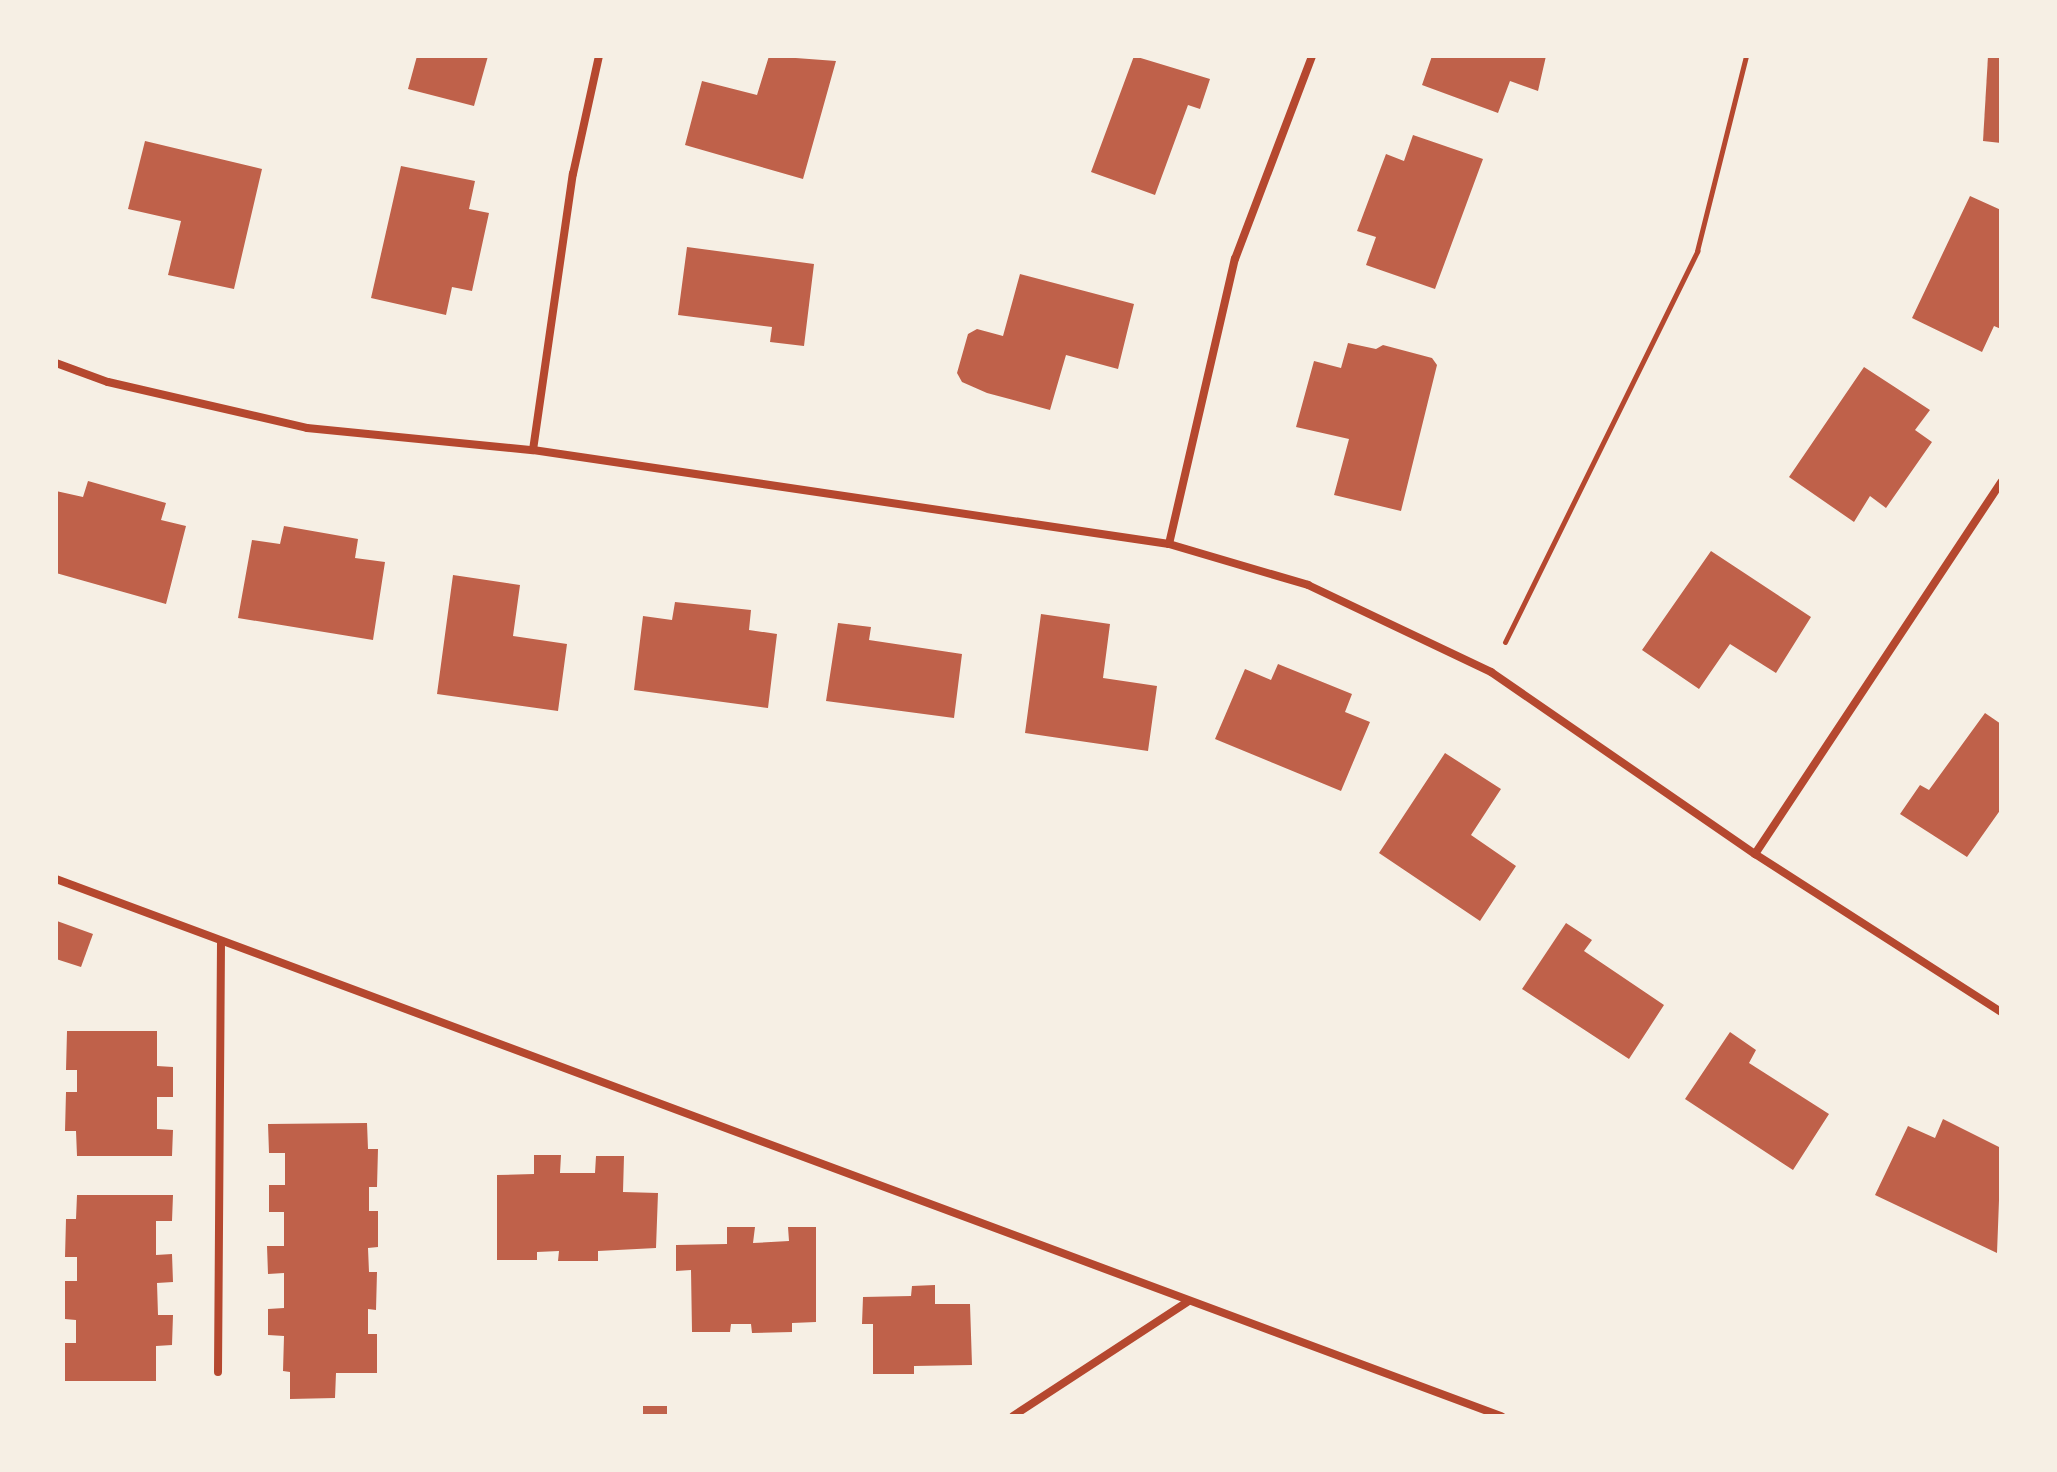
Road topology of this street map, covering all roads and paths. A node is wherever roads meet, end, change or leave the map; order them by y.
1 (599, 56) edge
2 (1312, 56) edge
3 (1746, 56) edge
4 (56, 363) edge
5 (533, 450) junction
6 (2001, 482) edge
7 (1169, 544) junction
8 (1491, 672) junction
9 (1755, 854) junction
10 (56, 879) edge
11 (221, 943) junction
12 (2001, 1012) edge
13 (1187, 1302) junction
14 (218, 1372) dead end
15 (1013, 1416) edge
16 (1501, 1416) edge

1 - 5 street
2 - 7 street
3 - 8 path
4 - 5 street
5 - 7 street
6 - 9 street
7 - 8 street
8 - 9 street
9 - 12 street
10 - 11 street
11 - 13 street
11 - 14 street
13 - 15 street
13 - 16 street

